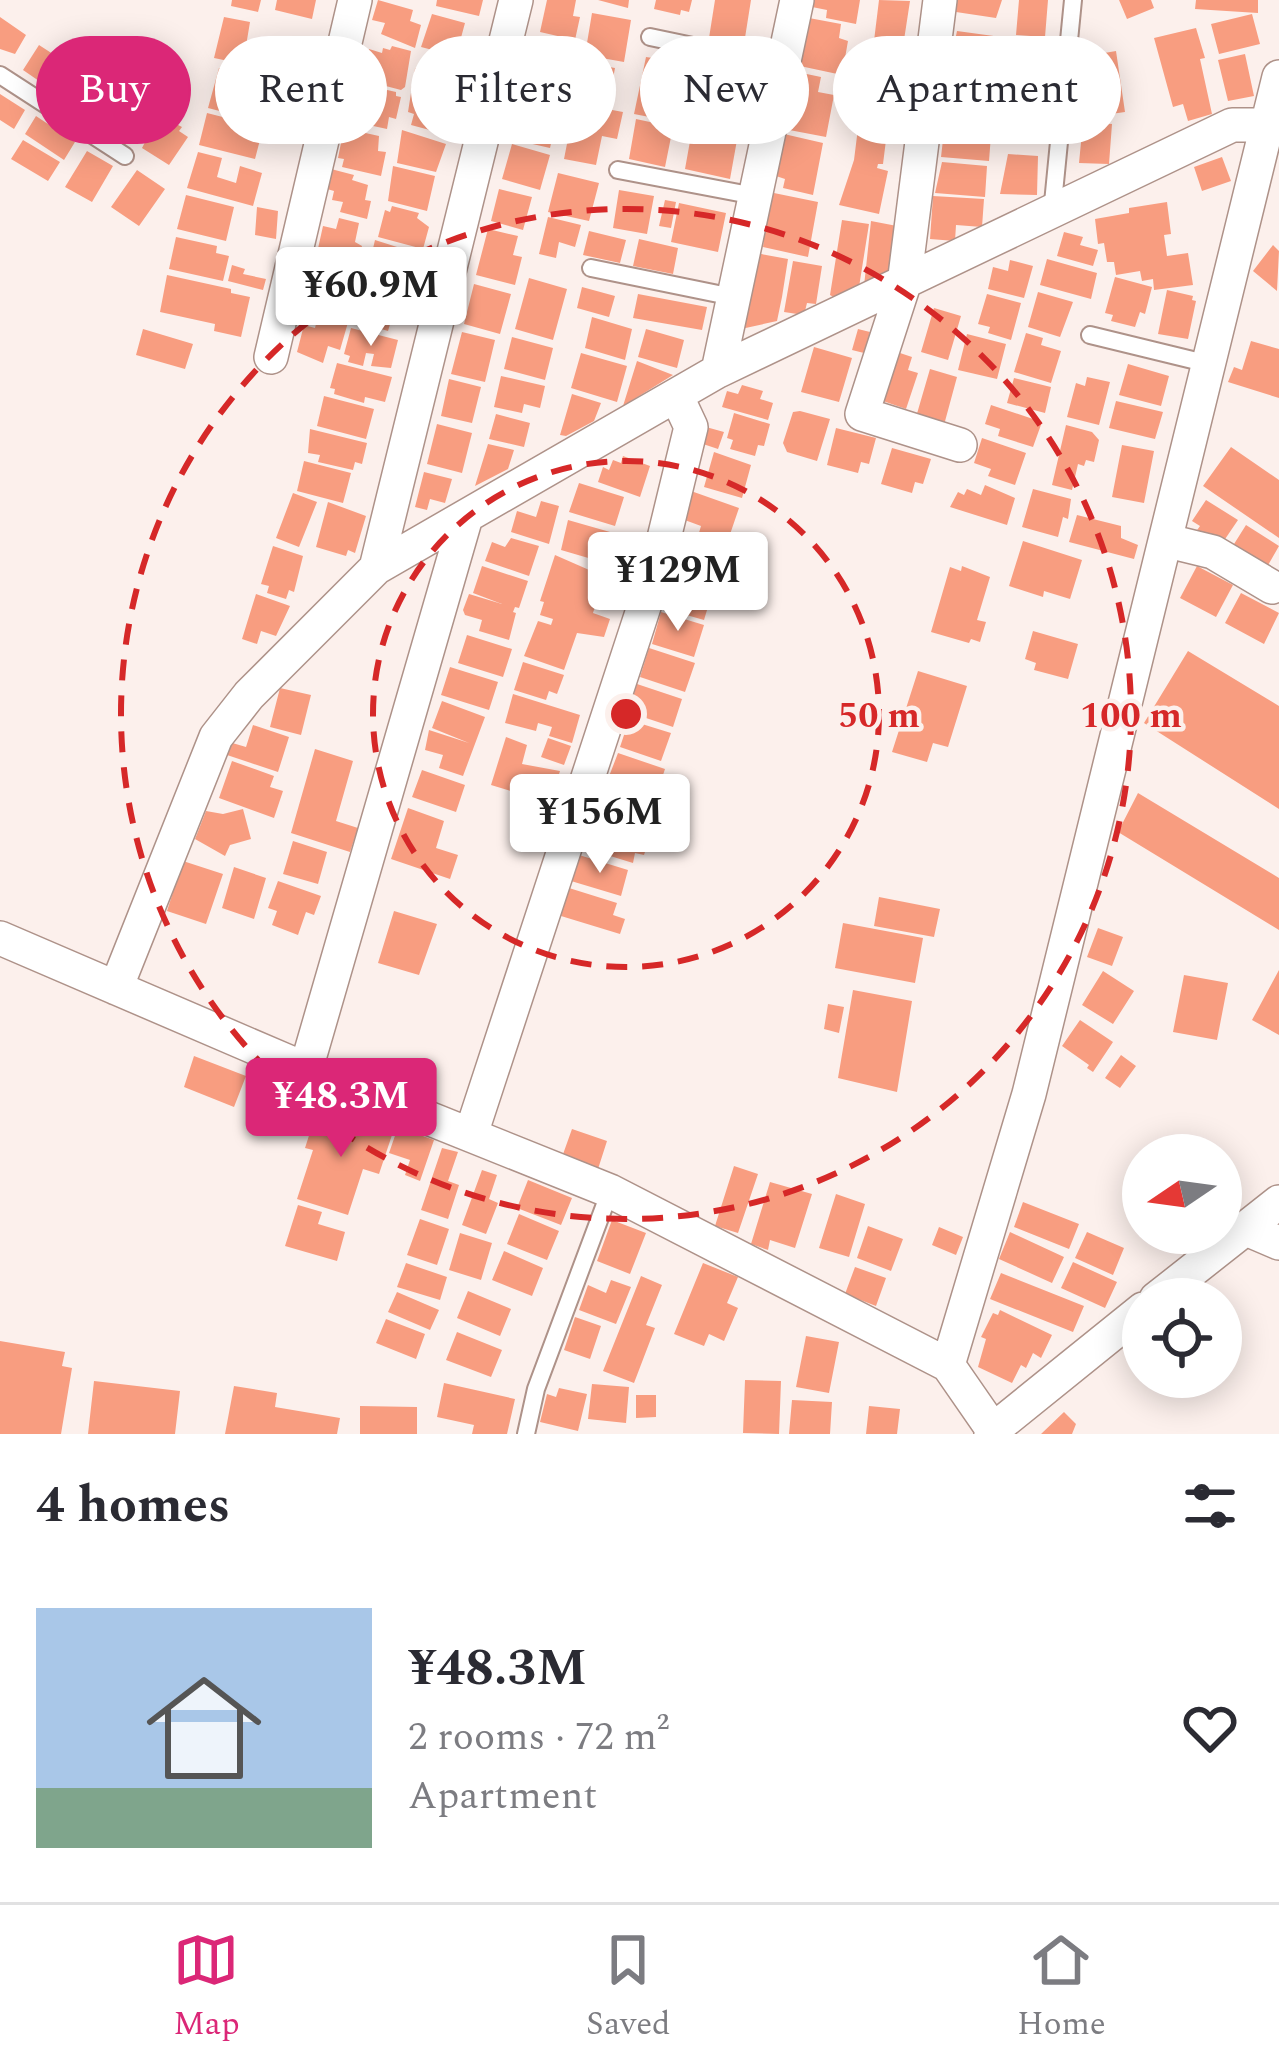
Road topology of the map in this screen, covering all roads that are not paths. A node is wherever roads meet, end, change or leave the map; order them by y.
1 (355, 0) edge
2 (516, 0) edge
3 (797, 0) edge
4 (940, 0) edge
5 (1073, 0) edge
6 (789, 36) edge
7 (0, 75) edge
8 (1279, 77) edge
9 (1273, 124) edge
10 (766, 144) edge
11 (125, 156) dead end
12 (618, 170) dead end
13 (755, 196) junction
14 (1052, 214) junction
15 (591, 268) dead end
16 (904, 284) junction
17 (734, 297) junction
18 (1090, 335) dead end
19 (271, 357) dead end
20 (1209, 364) junction
21 (718, 371) junction
22 (677, 397) junction
23 (960, 445) dead end
24 (466, 517) junction
25 (1168, 541) junction
26 (376, 568) junction
27 (1272, 587) dead end
28 (0, 938) edge
29 (116, 988) junction
30 (306, 1069) junction
31 (471, 1134) junction
32 (610, 1191) junction
33 (1279, 1202) edge
34 (1244, 1228) junction
35 (1279, 1244) edge
36 (1182, 1278) edge
37 (1122, 1326) edge
38 (948, 1365) junction
39 (992, 1432) edge
40 (526, 1434) edge

1 - 19 street
2 - 26 street
3 - 6 street
4 - 16 street
5 - 14 lane
7 - 11 lane
8 - 9 street
9 - 14 street
9 - 20 street
10 - 13 street
12 - 13 lane
13 - 17 street
14 - 16 street
15 - 17 lane
16 - 21 street
16 - 23 street
17 - 21 street
18 - 20 lane
20 - 25 street
21 - 22 street
22 - 24 street
22 - 31 street
24 - 26 street
24 - 30 street
25 - 27 street
25 - 38 street
26 - 29 street
28 - 29 street
29 - 30 street
30 - 31 street
31 - 32 street
32 - 38 street
32 - 40 lane
33 - 34 street
34 - 35 street
34 - 36 street
37 - 39 street
38 - 39 street

